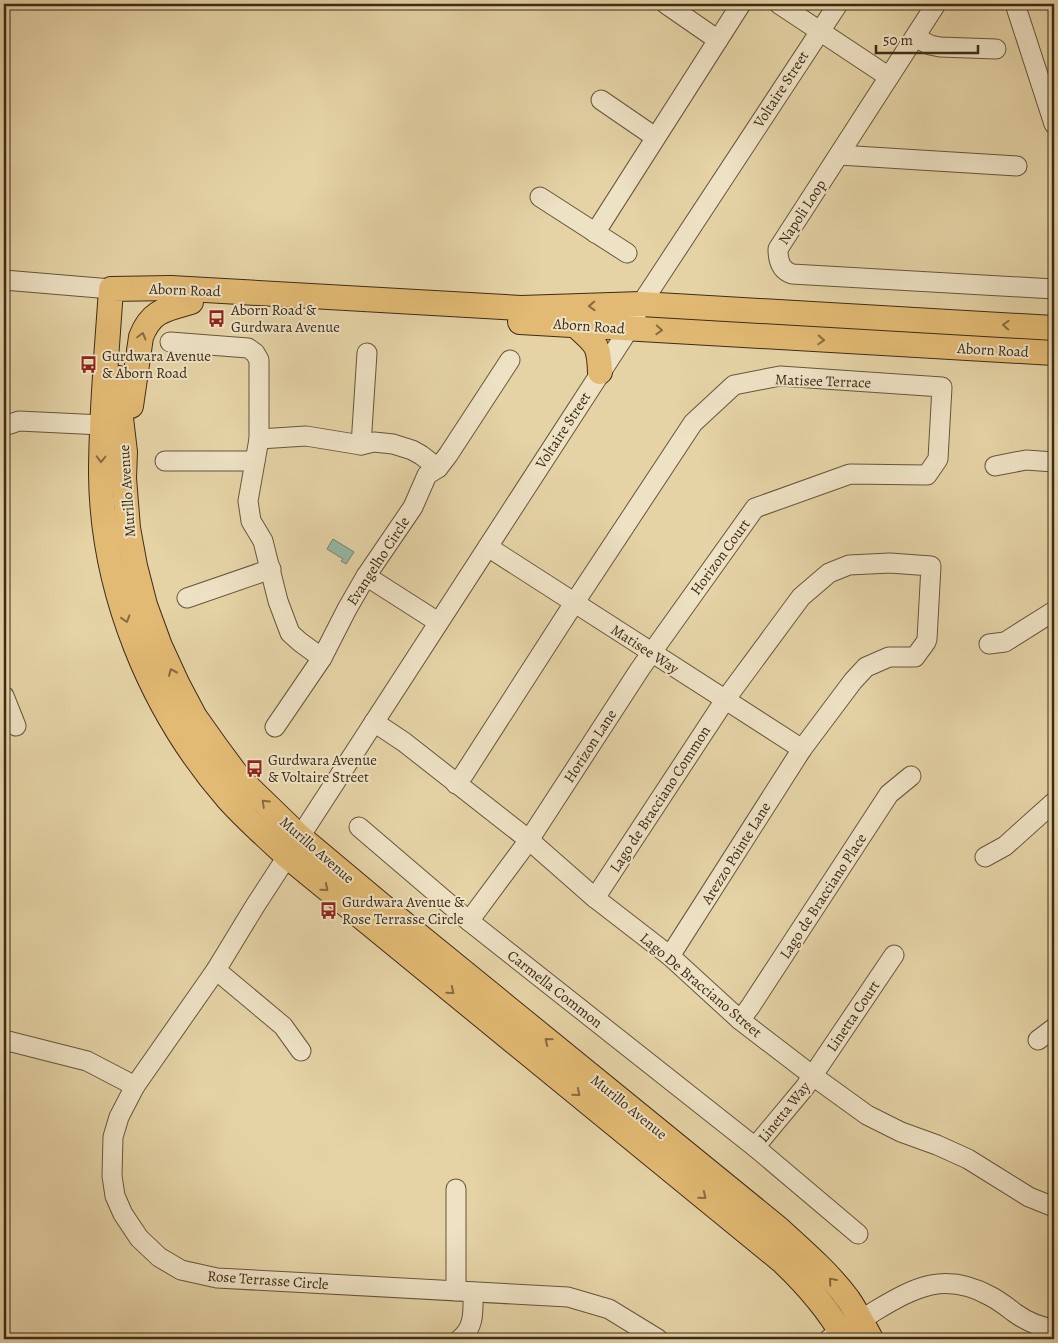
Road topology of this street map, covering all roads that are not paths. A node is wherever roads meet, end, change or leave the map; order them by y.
1 (666, 4) edge
2 (741, 4) edge
3 (779, 4) edge
4 (838, 4) edge
5 (936, 4) edge
6 (1015, 4) edge
7 (820, 30) junction
8 (915, 36) junction
9 (718, 40) junction
10 (996, 50) dead end
11 (889, 77) junction
12 (601, 100) dead end
13 (1054, 124) edge
14 (656, 137) junction
15 (838, 155) junction
16 (1017, 166) dead end
17 (540, 196) dead end
18 (595, 233) junction
19 (626, 253) dead end
20 (4, 280) edge
21 (118, 289) junction
22 (1054, 289) edge
23 (191, 302) junction
24 (640, 304) junction
25 (575, 325) junction
26 (1054, 328) edge
27 (629, 329) junction
28 (170, 342) dead end
29 (367, 353) dead end
30 (1054, 353) edge
31 (510, 360) dead end
32 (600, 372) junction
33 (102, 425) junction
34 (4, 426) edge
35 (259, 439) junction
36 (361, 444) junction
37 (124, 452) junction
38 (165, 461) dead end
39 (255, 461) junction
40 (1054, 462) edge
41 (995, 466) dead end
42 (438, 468) junction
43 (927, 475) joint
44 (488, 547) junction
45 (271, 569) junction
46 (366, 576) junction
47 (187, 598) dead end
48 (574, 603) junction
49 (1054, 611) edge
50 (438, 622) junction
51 (989, 644) dead end
52 (652, 653) junction
53 (915, 657) joint
54 (322, 658) junction
55 (4, 696) edge
56 (725, 700) junction
57 (374, 722) junction
58 (16, 726) dead end
59 (275, 728) dead end
60 (802, 749) junction
61 (911, 776) dead end
62 (456, 784) junction
63 (1054, 802) edge
64 (359, 826) dead end
65 (529, 840) junction
66 (294, 847) junction
67 (985, 857) dead end
68 (595, 898) junction
69 (469, 921) junction
70 (894, 955) dead end
71 (670, 956) junction
72 (216, 970) junction
73 (740, 1020) junction
74 (1054, 1028) edge
75 (4, 1040) edge
76 (1038, 1040) dead end
77 (301, 1050) dead end
78 (813, 1076) junction
79 (135, 1086) junction
80 (755, 1147) junction
81 (456, 1189) dead end
82 (1054, 1208) edge
83 (858, 1234) dead end
84 (465, 1292) junction
85 (1054, 1329) edge
86 (850, 1334) edge
87 (460, 1339) edge
88 (658, 1339) edge

1 - 9 street
2 - 9 street
3 - 7 street
4 - 7 street, Voltaire Street
5 - 8 street, Napoli Loop
6 - 13 street
7 - 11 street
7 - 24 street, Voltaire Street
8 - 10 street
8 - 11 street, Napoli Loop
9 - 14 street
11 - 15 street, Napoli Loop
12 - 14 street
14 - 18 street
15 - 16 street
15 - 22 street, Napoli Loop
17 - 18 street
18 - 19 street
20 - 21 street, Aborn Road
21 - 23 main road, Aborn Road
24 -> 21 main road, Aborn Road
21 - 33 main road, Murillo Avenue
21 - 37 main road, Murillo Avenue
23 - 25 main road, Aborn Road
37 -> 23 main road
26 -> 24 main road, Aborn Road
24 - 27 street, Voltaire Street
25 - 27 main road, Aborn Road
25 - 32 main road
27 -> 30 main road, Aborn Road
27 - 32 street, Voltaire Street
28 - 35 street
29 - 36 street
31 - 42 street, Evangelho Circle
32 - 44 street, Voltaire Street
33 - 34 street
33 -> 66 main road, Murillo Avenue
35 - 36 street
35 - 39 street
36 - 42 street
66 -> 37 main road, Murillo Avenue
38 - 39 street
39 - 45 street
40 - 41 street
42 - 46 street, Evangelho Circle
43 - 48 street, Matisee Terrace
43 - 52 street, Horizon Court
44 - 48 street, Matisee Way
44 - 50 street, Voltaire Street
45 - 47 street
45 - 54 street
46 - 50 street
46 - 54 street, Evangelho Circle
48 - 52 street, Matisee Way
48 - 62 street
49 - 51 street
50 - 57 street, Voltaire Street
52 - 56 street, Matisee Way
52 - 65 street, Horizon Lane
53 - 56 street, Lago de Bracciano Common
53 - 60 street, Arezzo Pointe Lane
54 - 59 street, Evangelho Circle
55 - 58 street
56 - 60 street, Matisee Way
56 - 68 street, Lago de Bracciano Common
57 - 62 street, Lago De Bracciano Street
57 - 66 street, Voltaire Street
60 - 71 street, Arezzo Pointe Lane
61 - 73 street, Lago de Bracciano Place
62 - 65 street, Lago De Bracciano Street
63 - 67 street
64 - 69 street, Carmella Common
65 - 68 street, Lago De Bracciano Street
65 - 69 street, Horizon Lane
66 - 72 street, Rose Terrasse Circle
66 - 86 main road, Murillo Avenue
68 - 71 street, Lago De Bracciano Street
69 - 80 street, Carmella Common
70 - 78 street, Linetta Court
71 - 73 street, Lago De Bracciano Street
72 - 77 street
72 - 79 street, Rose Terrasse Circle
73 - 78 street, Lago De Bracciano Street
74 - 76 street
75 - 79 street
78 - 80 street, Linetta Way
78 - 82 street, Lago De Bracciano Street
79 - 84 street, Rose Terrasse Circle
80 - 83 street, Carmella Common
81 - 84 street
84 - 87 street
84 - 88 street, Rose Terrasse Circle
85 - 86 street

